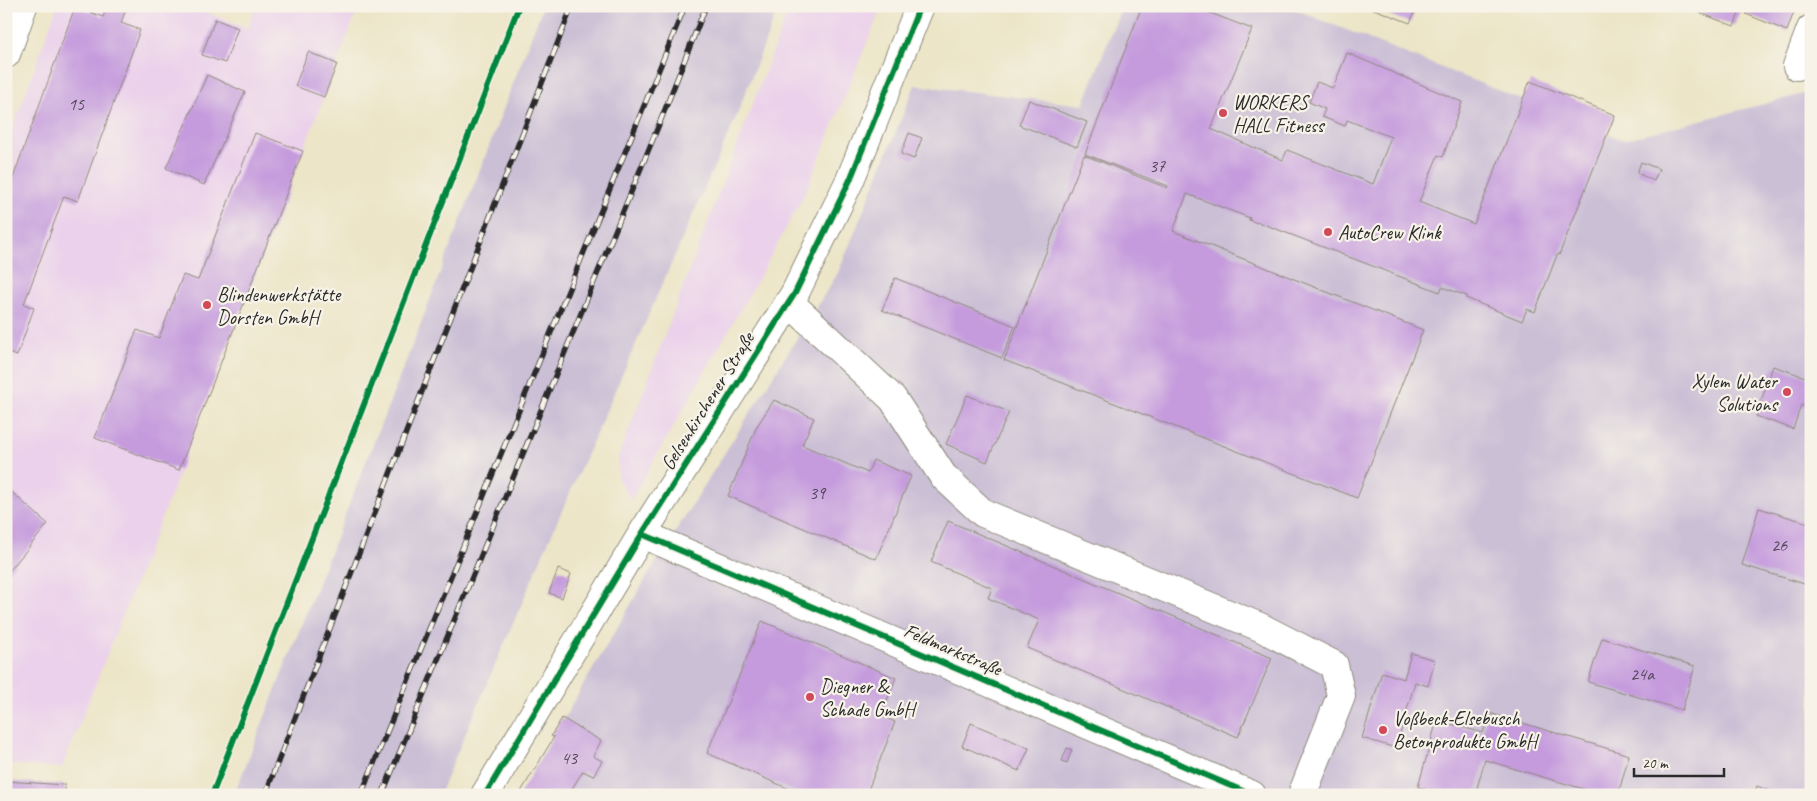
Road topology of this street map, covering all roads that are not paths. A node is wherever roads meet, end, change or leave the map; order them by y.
1 (23, 6) edge
2 (920, 6) edge
3 (1811, 29) edge
4 (6, 54) edge
5 (1798, 66) dead end
6 (789, 302) junction
7 (642, 534) junction
8 (485, 795) edge
9 (1252, 795) edge
10 (1302, 795) edge

1 - 4 street
2 - 6 street, Gelsenkirchener Straße
3 - 5 street
6 - 7 street, Gelsenkirchener Straße
6 - 10 street
7 - 8 street, Gelsenkirchener Straße
7 - 9 street, Feldmarkstraße

